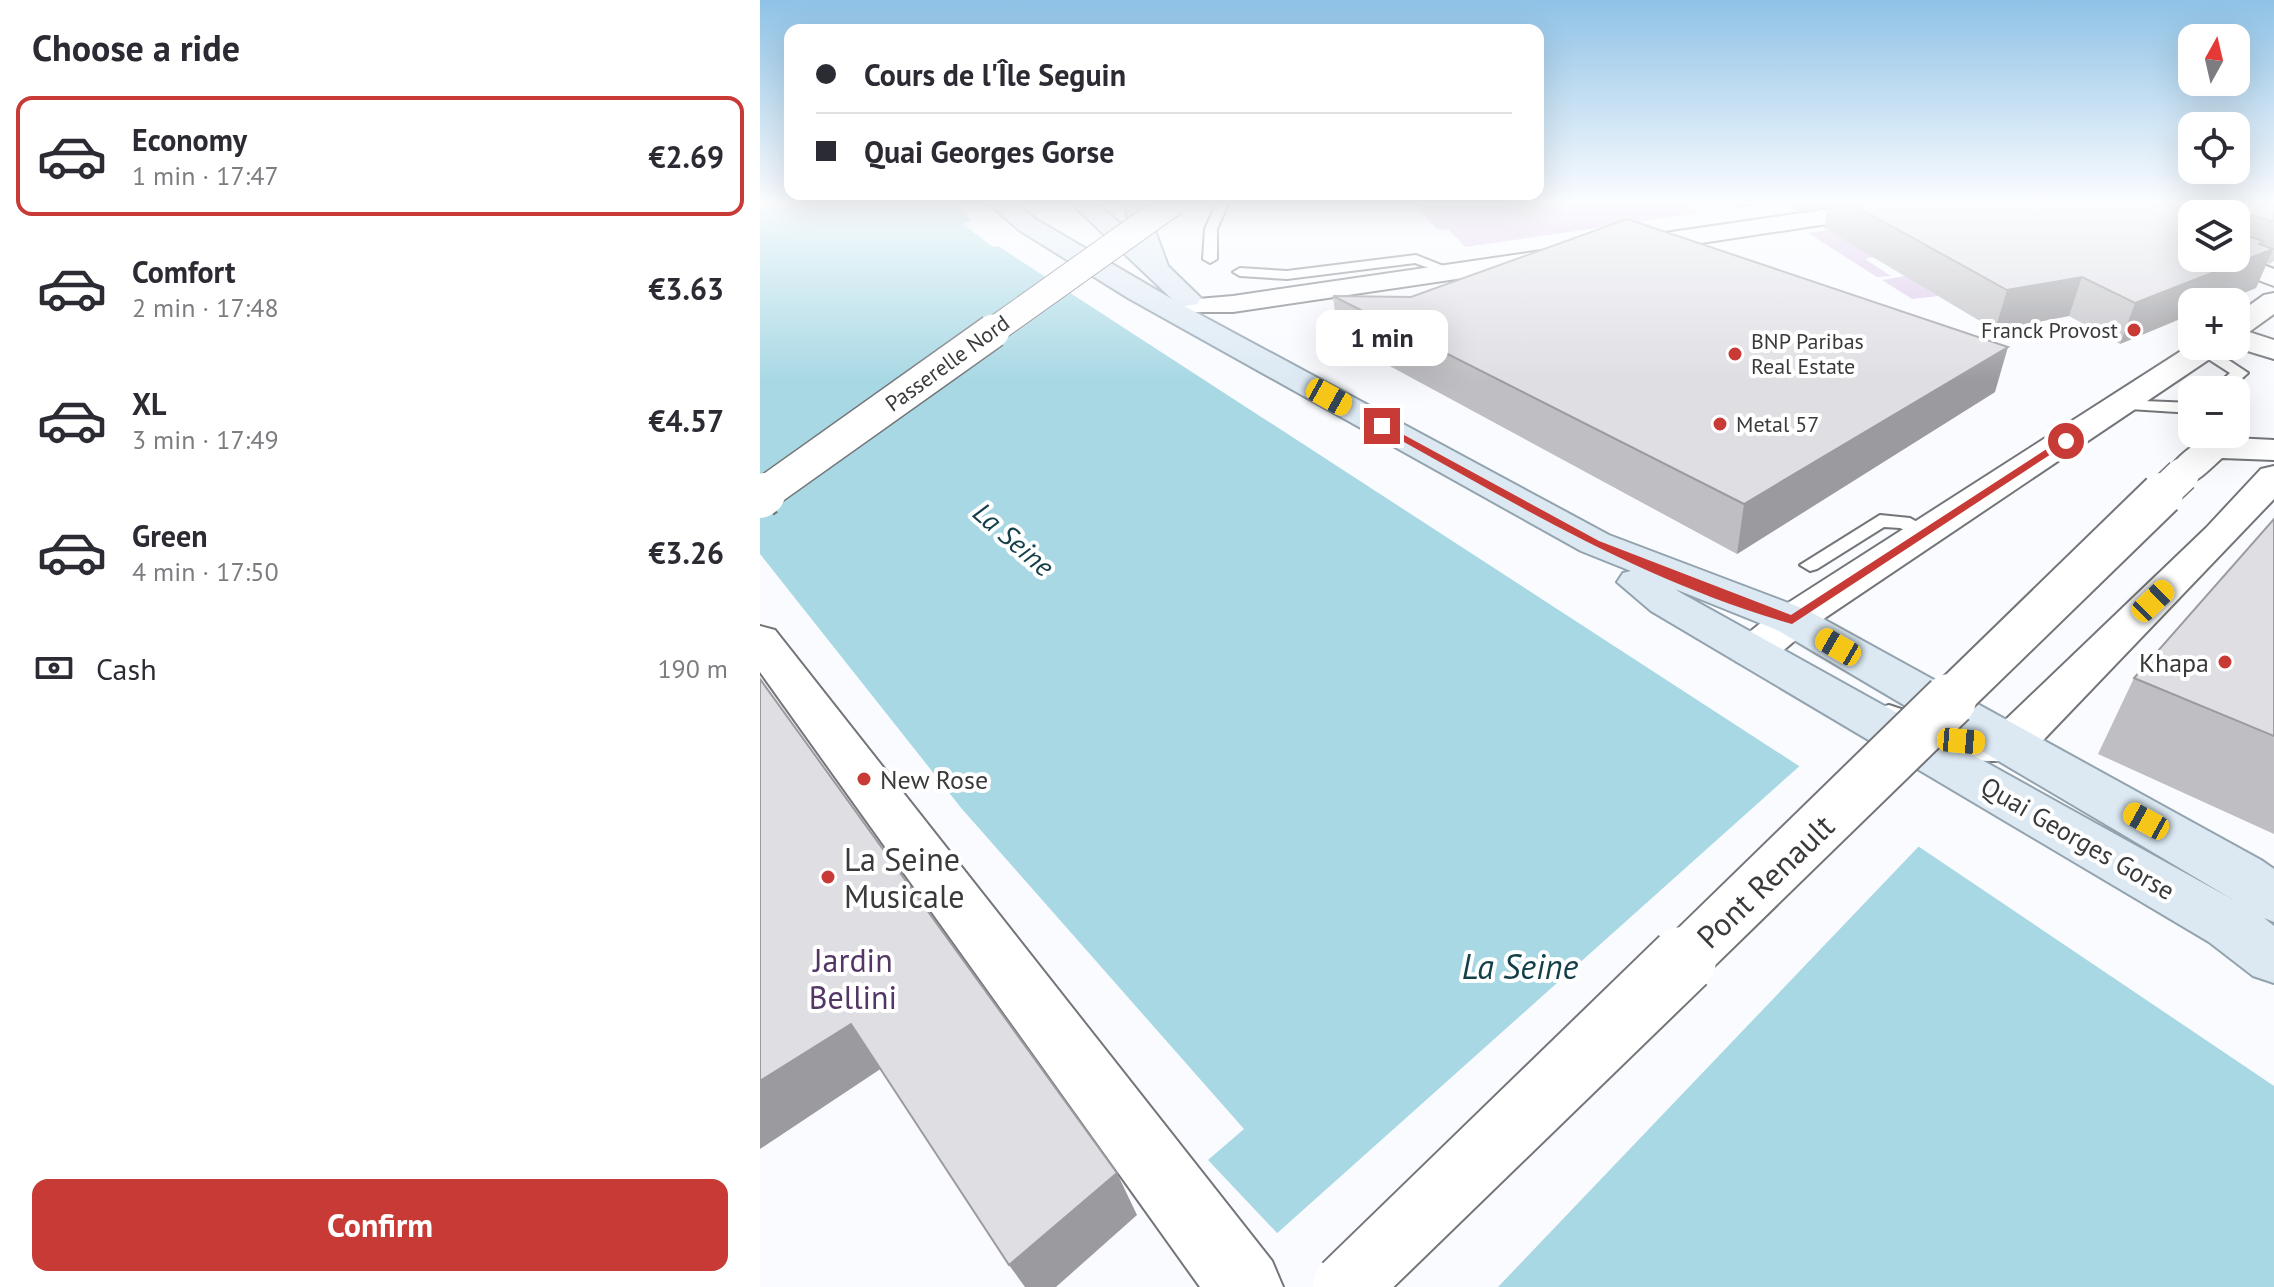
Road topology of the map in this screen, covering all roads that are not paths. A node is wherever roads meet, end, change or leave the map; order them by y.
1 (1090, 262) edge
2 (1106, 262) edge
3 (1128, 262) edge
4 (1144, 262) edge
5 (1391, 262) edge
6 (1424, 262) edge
7 (1523, 262) edge
8 (2250, 268) edge
9 (1240, 272) dead end
10 (1454, 273) junction
11 (2274, 278) edge
12 (1148, 282) junction
13 (1196, 306) junction
14 (1223, 338) junction
15 (2250, 342) edge
16 (2274, 350) edge
17 (2189, 360) edge
18 (2223, 360) edge
19 (2236, 376) edge
20 (2120, 405) junction
21 (2178, 407) edge
22 (2274, 450) edge
23 (2201, 452) edge
24 (2274, 477) edge
25 (760, 497) edge
26 (1927, 533) junction
27 (1595, 543) junction
28 (1810, 565) dead end
29 (1792, 620) junction
30 (760, 640) edge
31 (1753, 652) junction
32 (1863, 713) junction
33 (2010, 745) junction
34 (2274, 899) edge
35 (2274, 958) edge
36 (1246, 1287) edge
37 (1346, 1287) edge

1 - 25 street, Passerelle Nord, bridge
2 - 12 main road, Quai Georges Gorse
3 - 12 main road
4 - 12 main road
5 - 9 lane
6 - 10 lane
7 - 10 street
8 - 11 street
10 - 13 street
12 - 13 main road, Quai Georges Gorse
12 - 14 main road, Quai Georges Gorse
13 - 14 main road, Quai Georges Gorse
14 - 27 main road, Quai Georges Gorse
15 - 16 street
17 - 20 street
18 - 19 lane
20 - 21 lane
20 - 26 street
22 - 23 street
23 - 37 street, Pont Renault, bridge
24 - 33 street
26 - 28 lane
26 - 29 street
27 - 29 main road, Quai Georges Gorse
27 - 31 main road, Quai Georges Gorse
29 - 31 street
29 - 33 main road, Quai Georges Gorse
30 - 36 street
31 - 32 main road, Quai Georges Gorse
32 - 33 street
32 - 35 main road, Quai Georges Gorse
33 - 34 main road, Quai Georges Gorse

